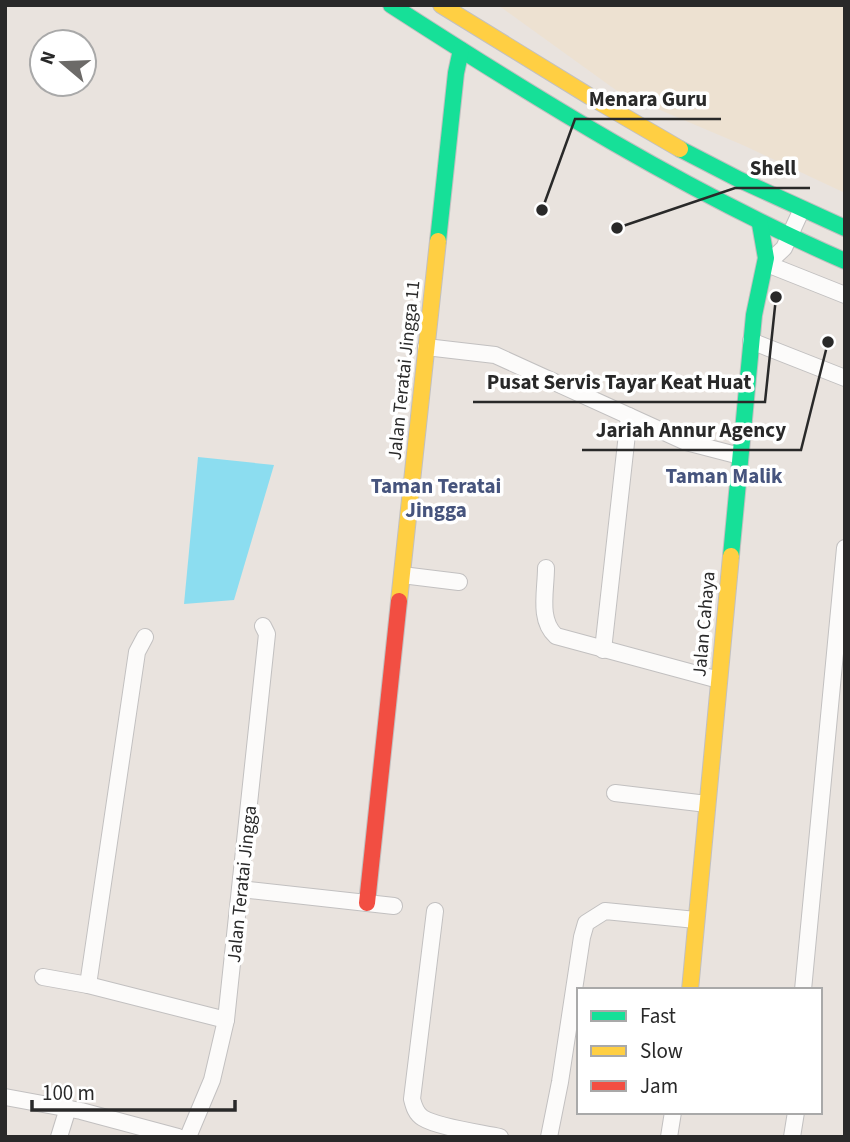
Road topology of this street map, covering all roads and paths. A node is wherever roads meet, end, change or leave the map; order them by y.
1 (391, 5) edge
2 (441, 5) edge
3 (461, 50) junction
4 (802, 211) junction
5 (760, 224) junction
6 (845, 228) edge
7 (790, 238) junction
8 (845, 261) edge
9 (767, 264) junction
10 (845, 295) edge
11 (751, 341) junction
12 (426, 347) junction
13 (845, 378) edge
14 (629, 416) junction
15 (740, 456) junction
16 (845, 548) edge
17 (546, 568) dead end
18 (402, 575) junction
19 (459, 582) dead end
20 (263, 626) dead end
21 (145, 637) dead end
22 (603, 650) junction
23 (719, 680) junction
24 (615, 793) dead end
25 (707, 804) junction
26 (240, 889) junction
27 (367, 903) junction
28 (394, 906) dead end
29 (435, 911) dead end
30 (696, 919) junction
31 (43, 977) dead end
32 (88, 985) junction
33 (690, 988) edge
34 (803, 988) edge
35 (226, 1020) junction
36 (5, 1097) edge
37 (68, 1108) junction
38 (673, 1114) edge
39 (796, 1114) edge
40 (60, 1137) edge
41 (178, 1137) edge
42 (188, 1137) edge
43 (500, 1137) edge
44 (548, 1137) edge
45 (669, 1137) edge
46 (792, 1137) edge

1 - 3 street
2 - 4 street
3 - 5 street
3 - 12 street, Jalan Teratai Jingga 11
4 - 6 street
4 - 7 street, Jalan Cahaya
5 - 7 street
5 - 9 street, Jalan Cahaya
7 - 8 street
7 - 9 street, Jalan Cahaya
9 - 10 street
9 - 11 street, Jalan Cahaya
11 - 13 street
11 - 15 street, Jalan Cahaya
12 - 14 street
12 - 18 street, Jalan Teratai Jingga 11
14 - 15 street
14 - 22 street
15 - 23 street, Jalan Cahaya
16 - 34 street
17 - 22 street
18 - 19 street
18 - 27 street, Jalan Teratai Jingga 11
20 - 26 street, Jalan Teratai Jingga
21 - 32 street
22 - 23 street
23 - 25 street, Jalan Cahaya
24 - 25 street
25 - 30 street, Jalan Cahaya
26 - 27 street
26 - 35 street, Jalan Teratai Jingga
27 - 28 street
29 - 43 street
30 - 33 street, Jalan Cahaya
30 - 44 street
31 - 32 street
32 - 35 street
35 - 42 street, Jalan Teratai Jingga
36 - 37 street
37 - 40 street
37 - 41 street
38 - 45 street
39 - 46 street

